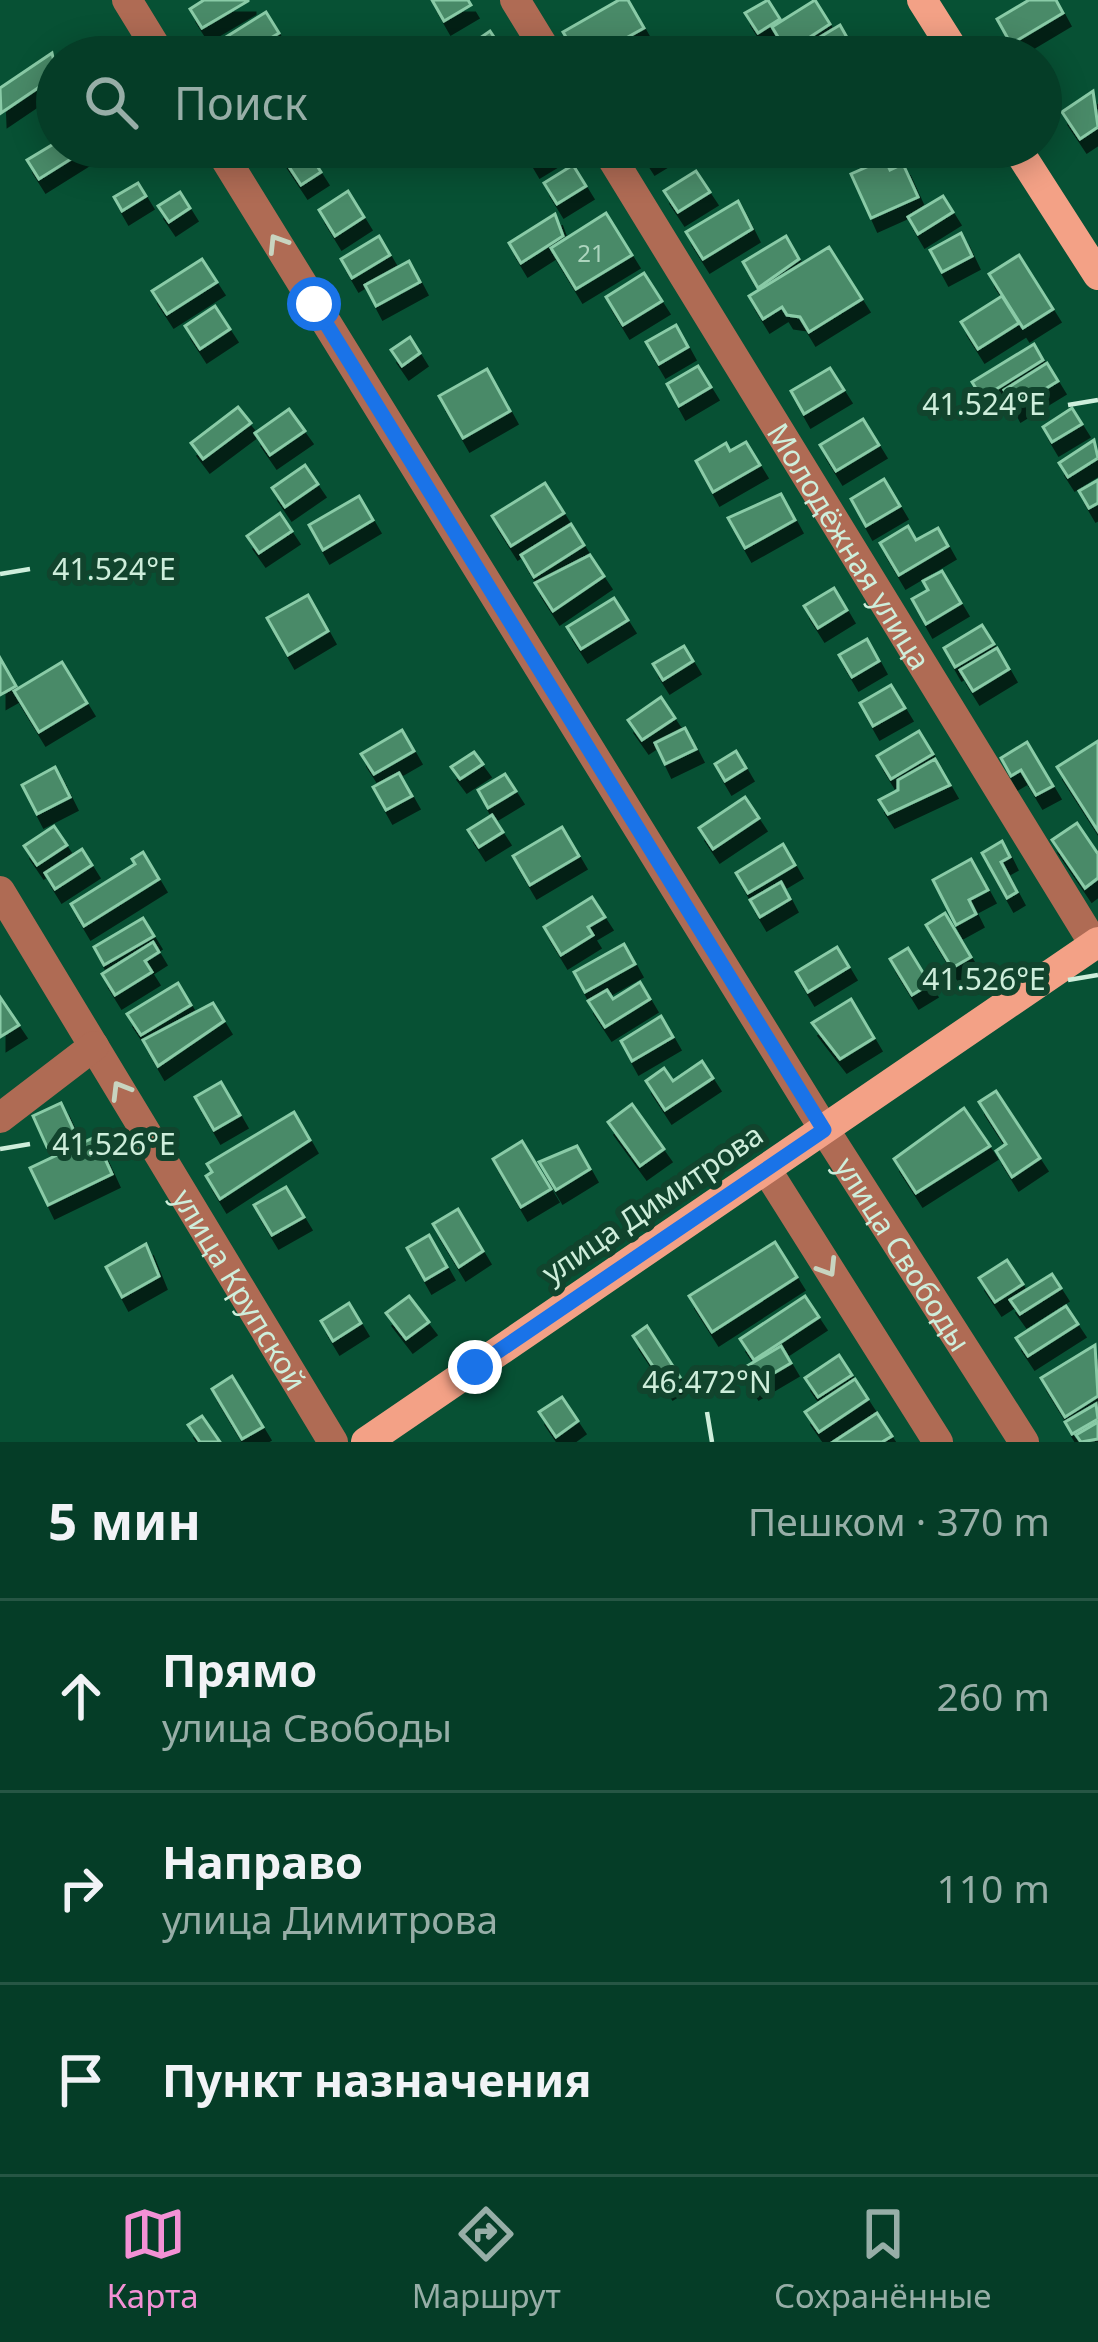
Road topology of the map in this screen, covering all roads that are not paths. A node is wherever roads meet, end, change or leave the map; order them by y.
1 (127, 0) edge
2 (515, 0) edge
3 (922, 0) edge
4 (149, 36) edge
5 (537, 36) edge
6 (945, 36) edge
7 (231, 168) edge
8 (618, 168) edge
9 (1029, 168) edge
10 (1098, 275) edge
11 (0, 891) edge
12 (1096, 943) edge
13 (94, 1046) junction
14 (0, 1118) edge
15 (824, 1130) junction
16 (766, 1169) junction
17 (333, 1442) edge
18 (366, 1442) edge
19 (938, 1442) edge
20 (1024, 1442) edge

1 - 4 street
2 - 5 street
3 - 6 main road
15 -> 7 street, улица Свободы
8 - 12 street, Молодёжная улица
9 - 10 main road
11 - 13 street, улица Крупской
12 - 15 main road, улица Димитрова
13 - 14 street
17 -> 13 street, улица Крупской
15 - 16 main road, улица Димитрова
15 - 20 street, улица Свободы
16 - 18 main road, улица Димитрова
16 -> 19 street

